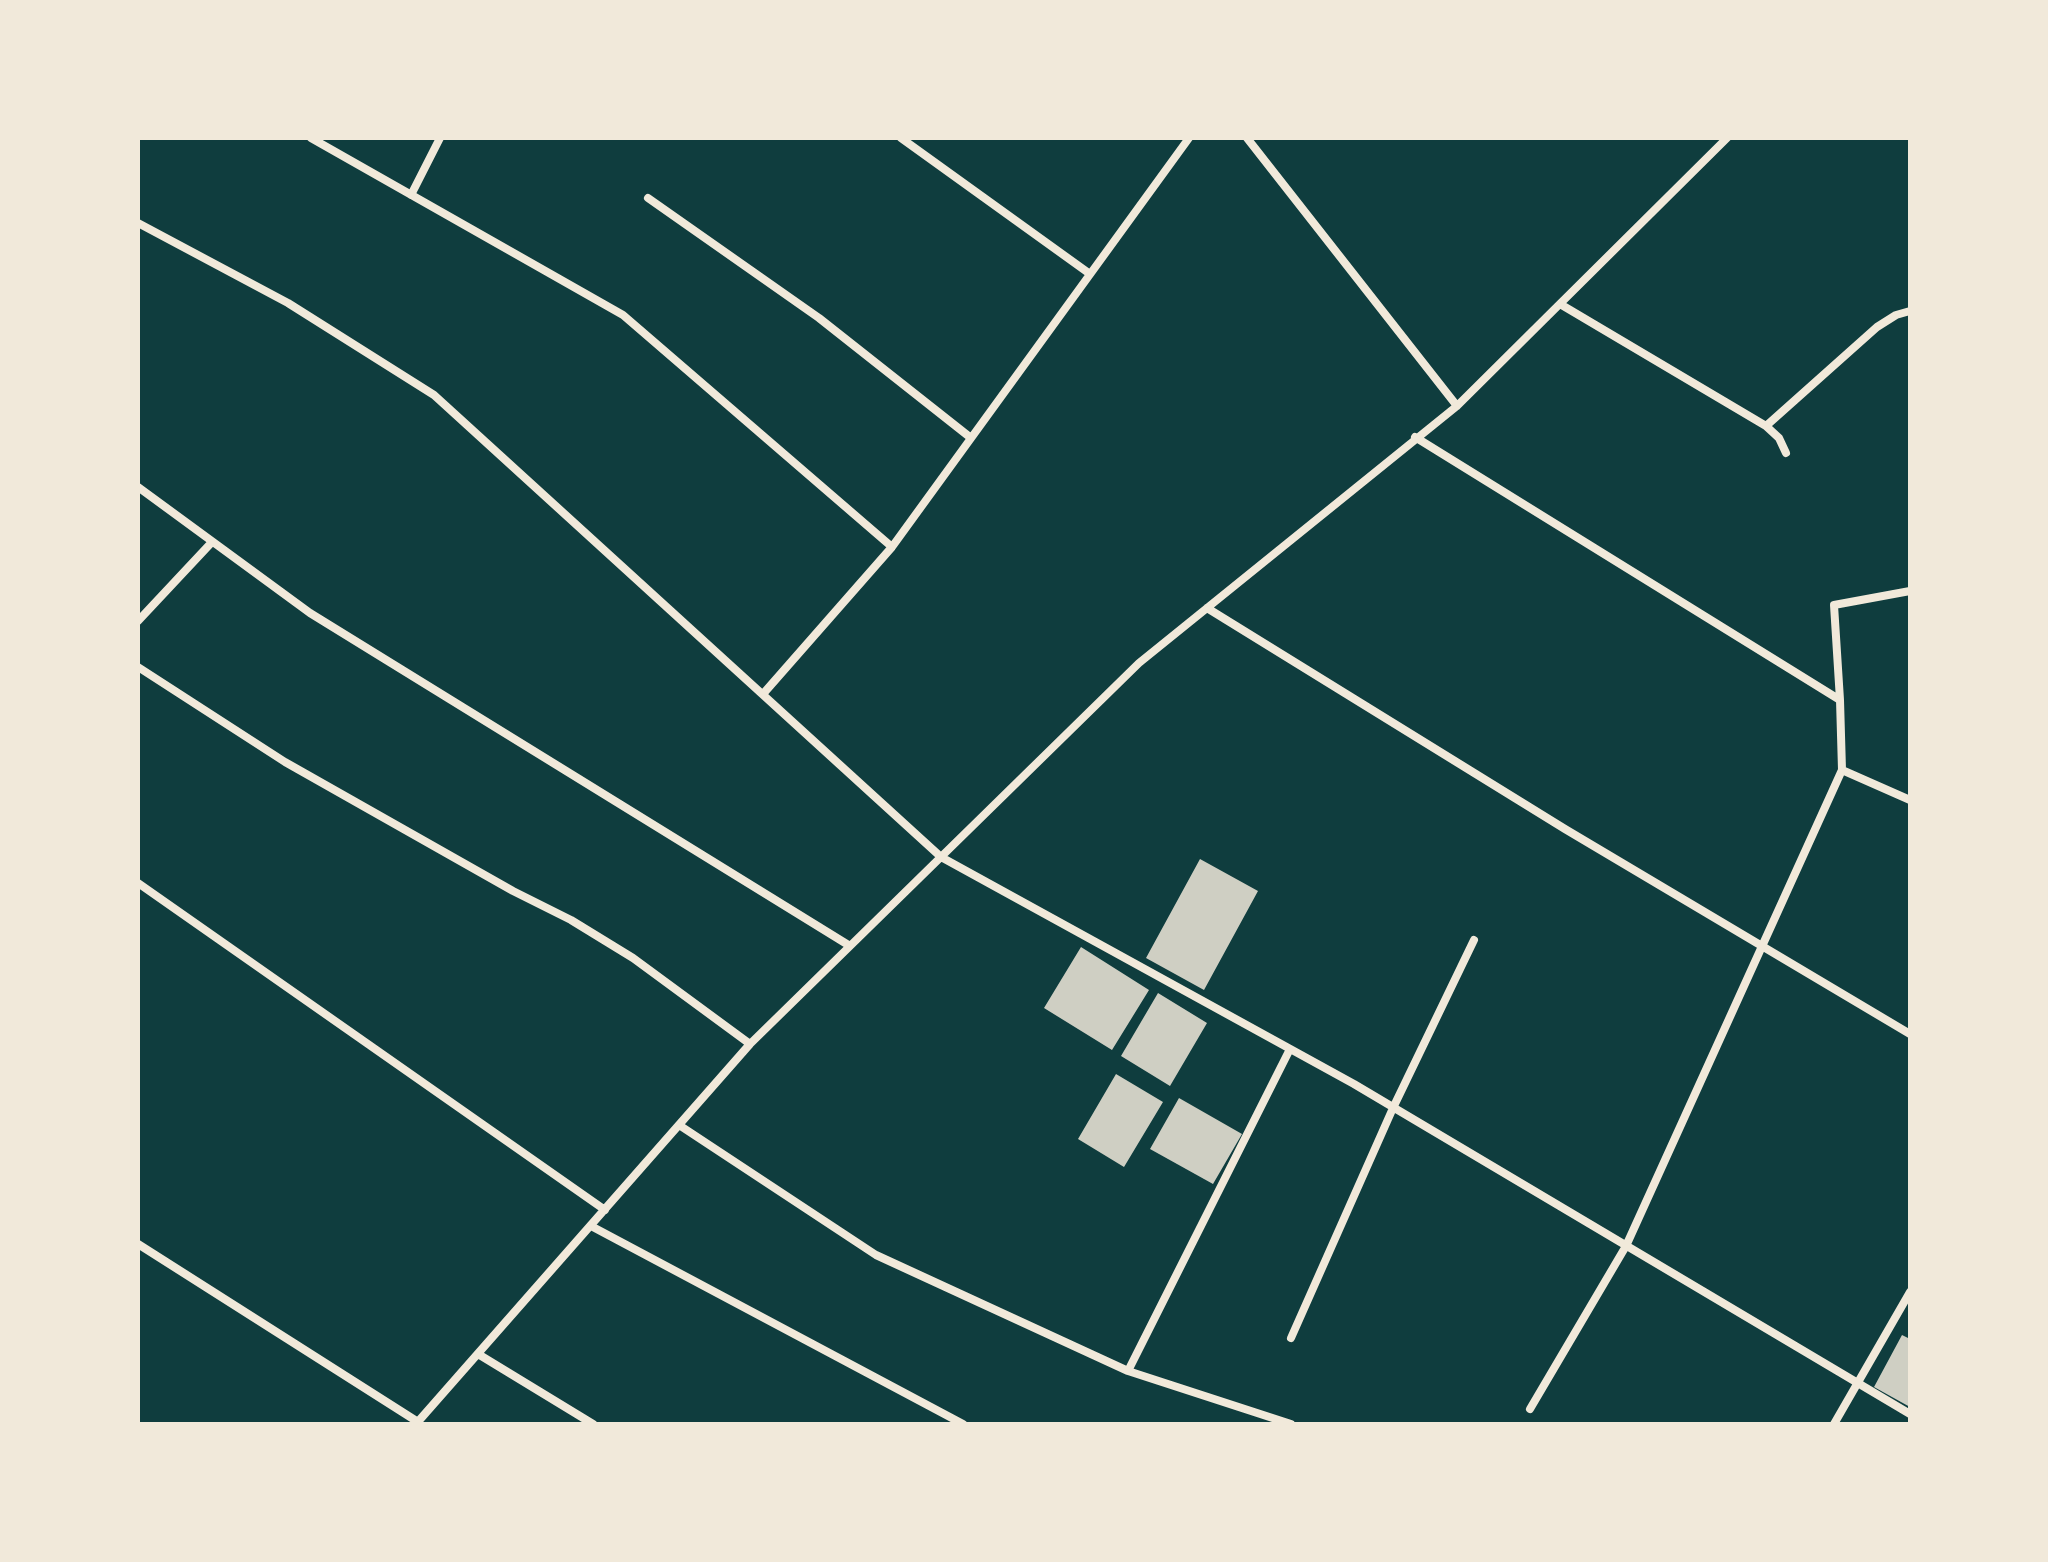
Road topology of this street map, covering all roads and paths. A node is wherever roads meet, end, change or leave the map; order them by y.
1 (311, 138) edge
2 (440, 138) edge
3 (901, 138) edge
4 (1189, 138) edge
5 (1247, 138) edge
6 (1727, 138) edge
7 (411, 195) junction
8 (648, 198) dead end
9 (138, 223) edge
10 (1090, 274) junction
11 (1560, 304) junction
12 (1910, 311) edge
13 (1457, 406) junction
14 (1766, 426) junction
15 (1415, 437) junction
16 (971, 438) junction
17 (1786, 453) dead end
18 (138, 487) edge
19 (212, 542) junction
20 (892, 547) junction
21 (1910, 591) edge
22 (1207, 608) junction
23 (138, 621) edge
24 (138, 667) edge
25 (763, 694) junction
26 (1840, 700) junction
27 (1842, 770) junction
28 (1910, 800) edge
29 (941, 857) junction
30 (138, 883) edge
31 (1474, 940) dead end
32 (850, 946) junction
33 (1761, 946) junction
34 (1910, 1034) edge
35 (750, 1044) junction
36 (1290, 1049) junction
37 (1393, 1108) junction
38 (679, 1125) junction
39 (605, 1210) junction
40 (591, 1226) junction
41 (138, 1244) edge
42 (1626, 1246) junction
43 (1910, 1292) edge
44 (1291, 1338) dead end
45 (478, 1354) junction
46 (1128, 1371) junction
47 (1858, 1384) junction
48 (1530, 1409) dead end
49 (1910, 1414) edge
50 (417, 1423) edge
51 (593, 1424) edge
52 (963, 1424) edge
53 (1291, 1424) edge
54 (1834, 1424) edge

1 - 7 street
2 - 7 street
3 - 10 street
4 - 10 street
5 - 13 street
6 - 11 street
7 - 20 street
8 - 16 street
9 - 25 street
10 - 16 street
11 - 13 street
11 - 14 street
12 - 14 street
13 - 15 street
14 - 17 street
15 - 22 street
15 - 26 street
16 - 20 street
18 - 19 street
19 - 23 street
19 - 32 street
20 - 25 street
21 - 26 street
22 - 29 street
22 - 33 street
24 - 35 street
25 - 29 street
26 - 27 street
27 - 28 street
27 - 33 street
29 - 32 street
29 - 36 street
30 - 39 street
31 - 37 street
32 - 35 street
33 - 34 street
33 - 42 street
35 - 38 street
36 - 37 street
36 - 46 street
37 - 42 street
37 - 44 street
38 - 39 street
38 - 46 street
39 - 40 street
40 - 45 street
40 - 52 street
41 - 50 street
42 - 47 street
42 - 48 street
43 - 47 street
45 - 50 street
45 - 51 street
46 - 53 street
47 - 49 street
47 - 54 street

